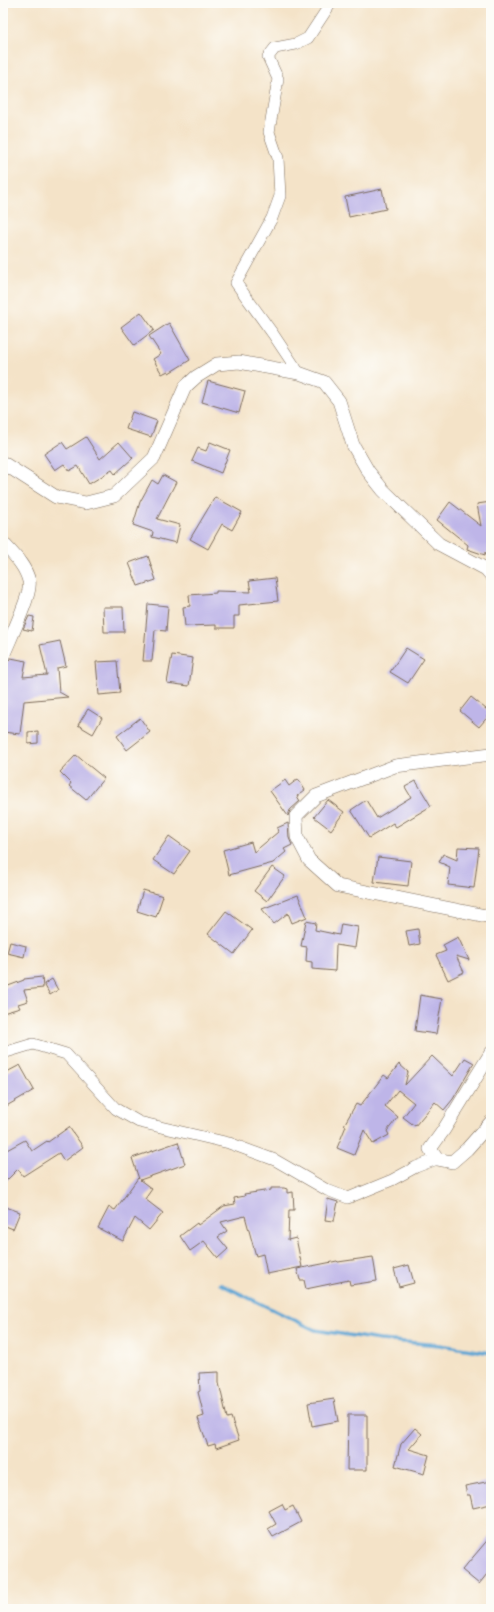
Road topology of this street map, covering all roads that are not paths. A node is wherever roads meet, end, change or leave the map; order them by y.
1 (331, 3) edge
2 (299, 373) junction
3 (3, 463) edge
4 (3, 542) edge
5 (491, 575) edge
6 (3, 656) edge
7 (491, 754) edge
8 (491, 917) edge
9 (3, 1053) edge
10 (491, 1053) edge
11 (491, 1122) edge
12 (437, 1159) junction

1 - 2 street
2 - 3 street
2 - 5 street
4 - 6 street
7 - 8 street
9 - 12 street
10 - 12 street
11 - 12 street

